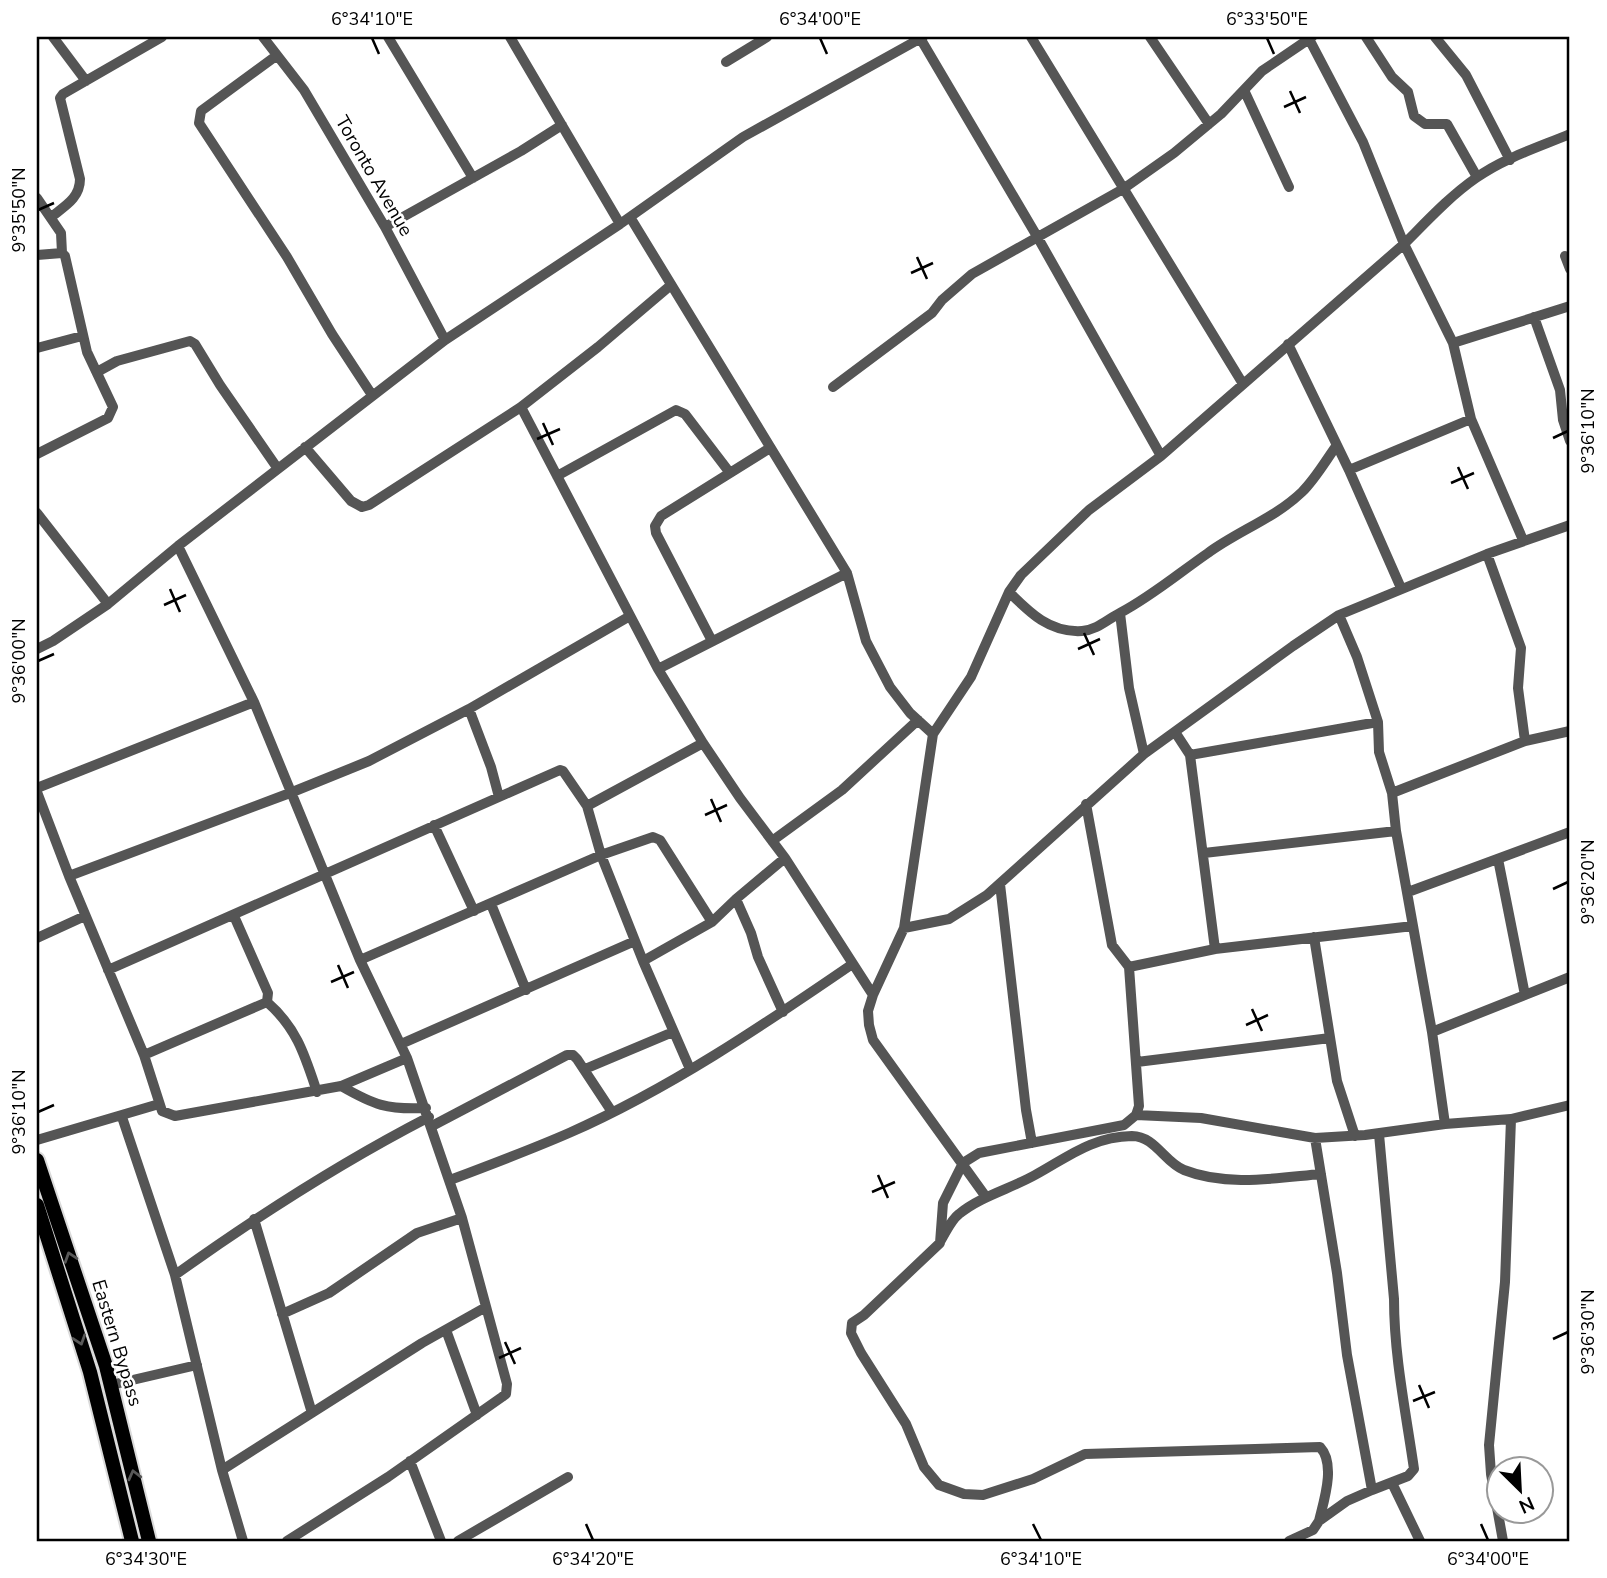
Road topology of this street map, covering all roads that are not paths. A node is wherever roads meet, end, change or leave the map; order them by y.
1 (53, 37) edge
2 (162, 37) edge
3 (263, 37) edge
4 (388, 37) edge
5 (509, 37) edge
6 (767, 37) edge
7 (921, 37) edge
8 (1031, 37) edge
9 (1150, 37) edge
10 (1309, 37) edge
11 (1366, 37) edge
12 (1435, 37) edge
13 (276, 56) junction
14 (726, 62) dead end
15 (86, 80) junction
16 (1244, 90) junction
17 (1209, 124) junction
18 (562, 125) junction
19 (1570, 134) edge
20 (1510, 160) junction
21 (1478, 177) junction
22 (473, 178) junction
23 (1289, 187) dead end
24 (1124, 189) junction
25 (37, 198) edge
26 (51, 217) junction
27 (630, 217) junction
28 (620, 224) junction
29 (385, 227) junction
30 (1038, 238) junction
31 (1405, 244) junction
32 (62, 253) junction
33 (37, 255) edge
34 (1565, 256) dead end
35 (1570, 269) edge
36 (671, 285) junction
37 (1570, 306) edge
38 (1534, 317) junction
39 (82, 336) junction
40 (445, 340) junction
41 (1453, 343) junction
42 (1288, 344) junction
43 (37, 348) edge
44 (97, 372) junction
45 (1242, 384) junction
46 (833, 387) dead end
47 (372, 395) junction
48 (521, 407) junction
49 (1471, 419) junction
50 (1570, 441) edge
51 (1337, 444) junction
52 (305, 447) junction
53 (770, 448) junction
54 (37, 454) edge
55 (1161, 456) junction
56 (278, 469) junction
57 (1349, 470) junction
58 (730, 473) junction
59 (557, 476) junction
60 (37, 513) edge
61 (1570, 525) edge
62 (1524, 540) junction
63 (178, 546) junction
64 (1487, 554) junction
65 (846, 573) junction
66 (1401, 588) junction
67 (1009, 592) junction
68 (108, 604) junction
69 (1120, 613) junction
70 (1339, 615) junction
71 (630, 616) junction
72 (712, 641) junction
73 (37, 649) edge
74 (658, 669) junction
75 (254, 702) junction
76 (469, 709) junction
77 (918, 720) junction
78 (1378, 722) junction
79 (1570, 730) edge
80 (1175, 732) junction
81 (933, 734) junction
82 (1525, 741) junction
83 (703, 743) junction
84 (1144, 754) junction
85 (1190, 755) junction
86 (37, 790) edge
87 (290, 793) junction
88 (1392, 793) junction
89 (499, 797) junction
90 (1086, 804) junction
91 (587, 806) junction
92 (434, 825) junction
93 (1396, 831) junction
94 (1570, 831) edge
95 (772, 841) junction
96 (1204, 853) junction
97 (601, 855) junction
98 (785, 859) junction
99 (1498, 859) junction
100 (323, 875) junction
101 (68, 876) junction
102 (1000, 884) junction
103 (1408, 892) junction
104 (736, 899) junction
105 (491, 904) junction
106 (474, 911) junction
107 (85, 916) junction
108 (234, 916) junction
109 (712, 922) junction
110 (1413, 926) junction
111 (904, 928) junction
112 (1314, 937) junction
113 (37, 938) edge
114 (635, 941) junction
115 (1215, 949) junction
116 (360, 960) junction
117 (643, 961) junction
118 (851, 965) junction
119 (1129, 967) junction
120 (108, 970) junction
121 (1570, 977) edge
122 (526, 990) junction
123 (873, 995) junction
124 (1525, 995) junction
125 (267, 1002) junction
126 (783, 1012) junction
127 (673, 1032) junction
128 (1432, 1032) junction
129 (1330, 1038) junction
130 (401, 1044) junction
131 (144, 1055) junction
132 (407, 1058) junction
133 (1136, 1062) junction
134 (584, 1069) junction
135 (690, 1069) junction
136 (341, 1086) junction
137 (317, 1092) junction
138 (159, 1104) junction
139 (1570, 1105) edge
140 (612, 1112) junction
141 (1136, 1115) junction
142 (121, 1116) junction
143 (429, 1117) junction
144 (1511, 1119) junction
145 (1445, 1124) junction
146 (1379, 1134) junction
147 (1355, 1136) junction
148 (1315, 1138) junction
149 (37, 1140) edge
150 (1032, 1143) junction
151 (37, 1160) edge
152 (963, 1163) junction
153 (1321, 1174) junction
154 (450, 1180) junction
155 (986, 1197) junction
156 (37, 1205) edge
157 (462, 1218) junction
158 (254, 1219) junction
159 (940, 1243) junction
160 (174, 1275) junction
161 (486, 1307) junction
162 (282, 1314) junction
163 (446, 1330) junction
164 (197, 1365) junction
165 (111, 1385) junction
166 (312, 1413) junction
167 (477, 1415) junction
168 (410, 1461) junction
169 (222, 1470) junction
170 (568, 1477) dead end
171 (1392, 1483) junction
172 (1372, 1490) junction
173 (1320, 1521) junction
174 (1303, 1538) edge
175 (132, 1541) edge
176 (149, 1541) edge
177 (243, 1541) edge
178 (287, 1541) edge
179 (441, 1541) edge
180 (458, 1541) edge
181 (1289, 1541) edge
182 (1420, 1541) edge
183 (1503, 1541) edge

1 - 15 street
2 - 15 street
3 - 13 street, Toronto Avenue
4 - 22 street
5 - 18 street
6 - 14 street
7 - 27 street
7 - 30 street
8 - 24 street
9 - 17 street
10 - 16 street
10 - 31 street
11 - 21 street
12 - 20 street
13 - 29 street, Toronto Avenue
13 - 47 street
15 - 26 street
16 - 17 street
16 - 23 street
17 - 24 street
18 - 22 street
18 - 28 street
19 - 20 street
20 - 21 street
21 - 31 street
22 - 29 street
24 - 30 street
24 - 45 street
25 - 26 street
26 - 32 street
27 - 28 street
27 - 36 street
28 - 40 street
29 - 40 street, Toronto Avenue
30 - 46 street
30 - 55 street
31 - 41 street
31 - 42 street
32 - 33 street
32 - 39 street
34 - 35 street
36 - 48 street
36 - 53 street
37 - 38 street
38 - 41 street
38 - 50 street
39 - 43 street
39 - 44 street
40 - 47 street
41 - 49 street
42 - 45 street
42 - 51 street
44 - 54 street
44 - 56 street
45 - 55 street
47 - 52 street
48 - 52 street
48 - 59 street
49 - 57 street
49 - 62 street
51 - 57 street
51 - 69 street
52 - 56 street
53 - 58 street
53 - 65 street
55 - 67 street
56 - 63 street
57 - 66 street
58 - 59 street
58 - 72 street
59 - 71 street
60 - 68 street
61 - 62 street
62 - 64 street
63 - 68 street
63 - 75 street
64 - 66 street
64 - 82 street
65 - 72 street
65 - 77 street
66 - 70 street
67 - 69 street
67 - 81 street
68 - 73 street
69 - 84 street
70 - 78 street
70 - 80 street
71 - 74 street
71 - 76 street
72 - 74 street
74 - 83 street
75 - 86 street
75 - 87 street
76 - 87 street
76 - 89 street
77 - 81 street
77 - 95 street
78 - 85 street
78 - 88 street
79 - 82 street
80 - 84 street
80 - 85 street
81 - 111 street
82 - 88 street
83 - 91 street
83 - 95 street
84 - 90 street
85 - 96 street
86 - 101 street
87 - 100 street
87 - 101 street
88 - 93 street
89 - 91 street
89 - 92 street
90 - 102 street
90 - 119 street
91 - 97 street
92 - 100 street
92 - 106 street
93 - 96 street
93 - 103 street
94 - 99 street
95 - 98 street
96 - 115 street
97 - 105 street
97 - 109 street
97 - 114 street
98 - 104 street
98 - 118 street
99 - 103 street
99 - 124 street
100 - 108 street
100 - 116 street
101 - 107 street
102 - 111 street
102 - 150 street
103 - 110 street
104 - 109 street
104 - 126 street
105 - 106 street
105 - 122 street
106 - 116 street
107 - 113 street
107 - 120 street
108 - 120 street
108 - 125 street
109 - 117 street
110 - 112 street
110 - 128 street
111 - 123 street
112 - 115 street
112 - 129 street
114 - 117 street
114 - 122 street
115 - 119 street
116 - 130 street
117 - 127 street
118 - 123 street
118 - 126 street
119 - 133 street
120 - 131 street
121 - 124 street
122 - 130 street
123 - 152 street
124 - 128 street
125 - 131 street
125 - 137 street
126 - 135 street
127 - 134 street
127 - 135 street
128 - 145 street
129 - 133 street
129 - 147 street
130 - 132 street
131 - 138 street
132 - 136 street
132 - 143 street
133 - 141 street
134 - 140 street
134 - 143 street
135 - 140 street
136 - 137 street
136 - 143 street
137 - 138 street
138 - 142 street
139 - 144 street
140 - 154 street
141 - 148 street
141 - 150 street
142 - 149 street
142 - 160 street
143 - 154 street
143 - 158 street
144 - 145 street
144 - 183 street
145 - 146 street
146 - 147 street
146 - 171 street
147 - 148 street
148 - 153 street
150 - 152 street
165 -> 151 main road, Eastern Bypass
152 - 155 street
152 - 159 street
153 - 155 street
153 - 172 street
154 - 157 street
155 - 159 street
156 -> 175 main road, Eastern Bypass
157 - 161 street
157 - 162 street
158 - 160 street
158 - 162 street
159 - 173 street
160 - 164 street
161 - 163 street
161 - 167 street
162 - 166 street
163 - 166 street
163 - 167 street
164 - 165 street
164 - 169 street
176 -> 165 main road, Eastern Bypass
166 - 169 street
167 - 168 street
168 - 178 street
168 - 179 street
169 - 177 street
170 - 180 street
171 - 172 street
171 - 182 street
172 - 173 street
173 - 174 street
174 - 181 street

